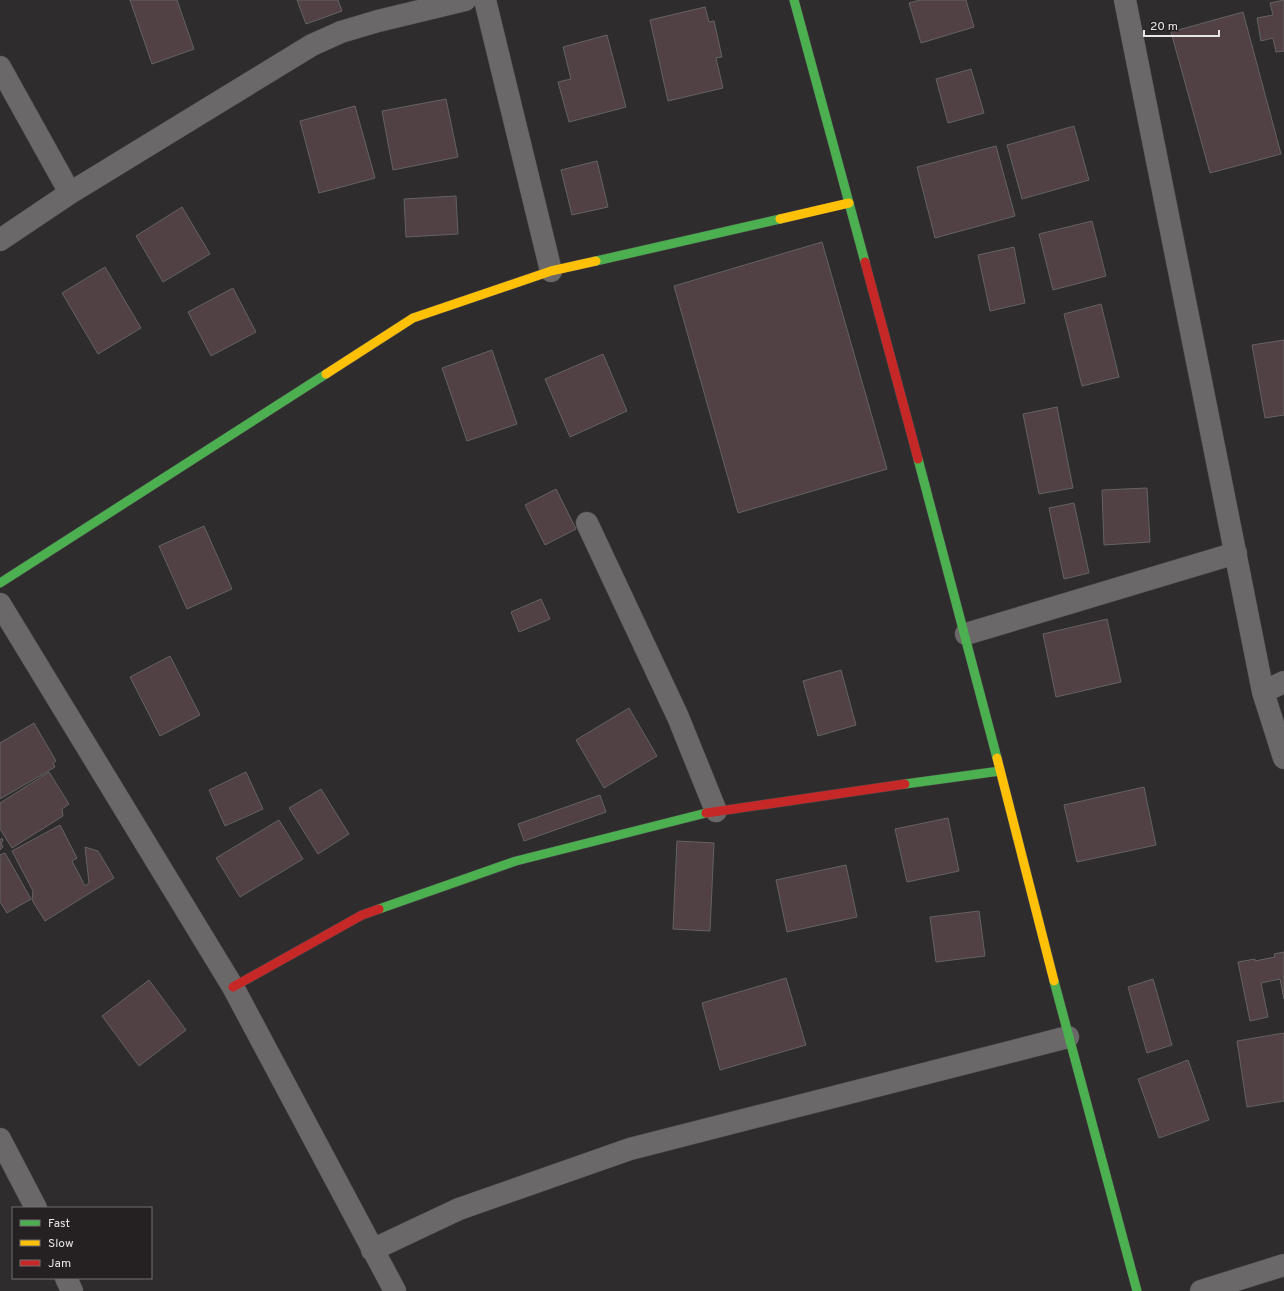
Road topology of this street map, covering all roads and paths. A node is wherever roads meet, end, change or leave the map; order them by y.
1 (466, 0) edge
2 (485, 0) edge
3 (794, 0) edge
4 (1125, 0) edge
5 (0, 67) edge
6 (70, 193) junction
7 (849, 203) junction
8 (0, 240) edge
9 (551, 271) junction
10 (587, 523) dead end
11 (1236, 553) junction
12 (0, 582) edge
13 (0, 604) edge
14 (966, 634) junction
15 (1284, 682) edge
16 (1263, 692) junction
17 (1284, 758) edge
18 (1000, 771) junction
19 (716, 811) junction
20 (233, 987) junction
21 (1068, 1037) junction
22 (0, 1139) edge
23 (35, 1207) edge
24 (372, 1250) junction
25 (1284, 1265) edge
26 (66, 1279) edge
27 (72, 1291) edge
28 (395, 1291) edge
29 (1137, 1291) edge
30 (1201, 1291) edge

1 - 6 street
2 - 9 street
3 - 7 street
4 - 11 street
5 - 6 street
6 - 8 street
7 - 9 street
7 - 14 street
9 - 12 street
10 - 19 street
11 - 14 street
11 - 16 street
13 - 20 street
14 - 18 street
15 - 16 street
16 - 17 street
18 - 19 street
18 - 21 street
19 - 20 street
20 - 24 street
21 - 24 street
21 - 29 street
22 - 23 street
24 - 28 street
25 - 30 street
26 - 27 street

